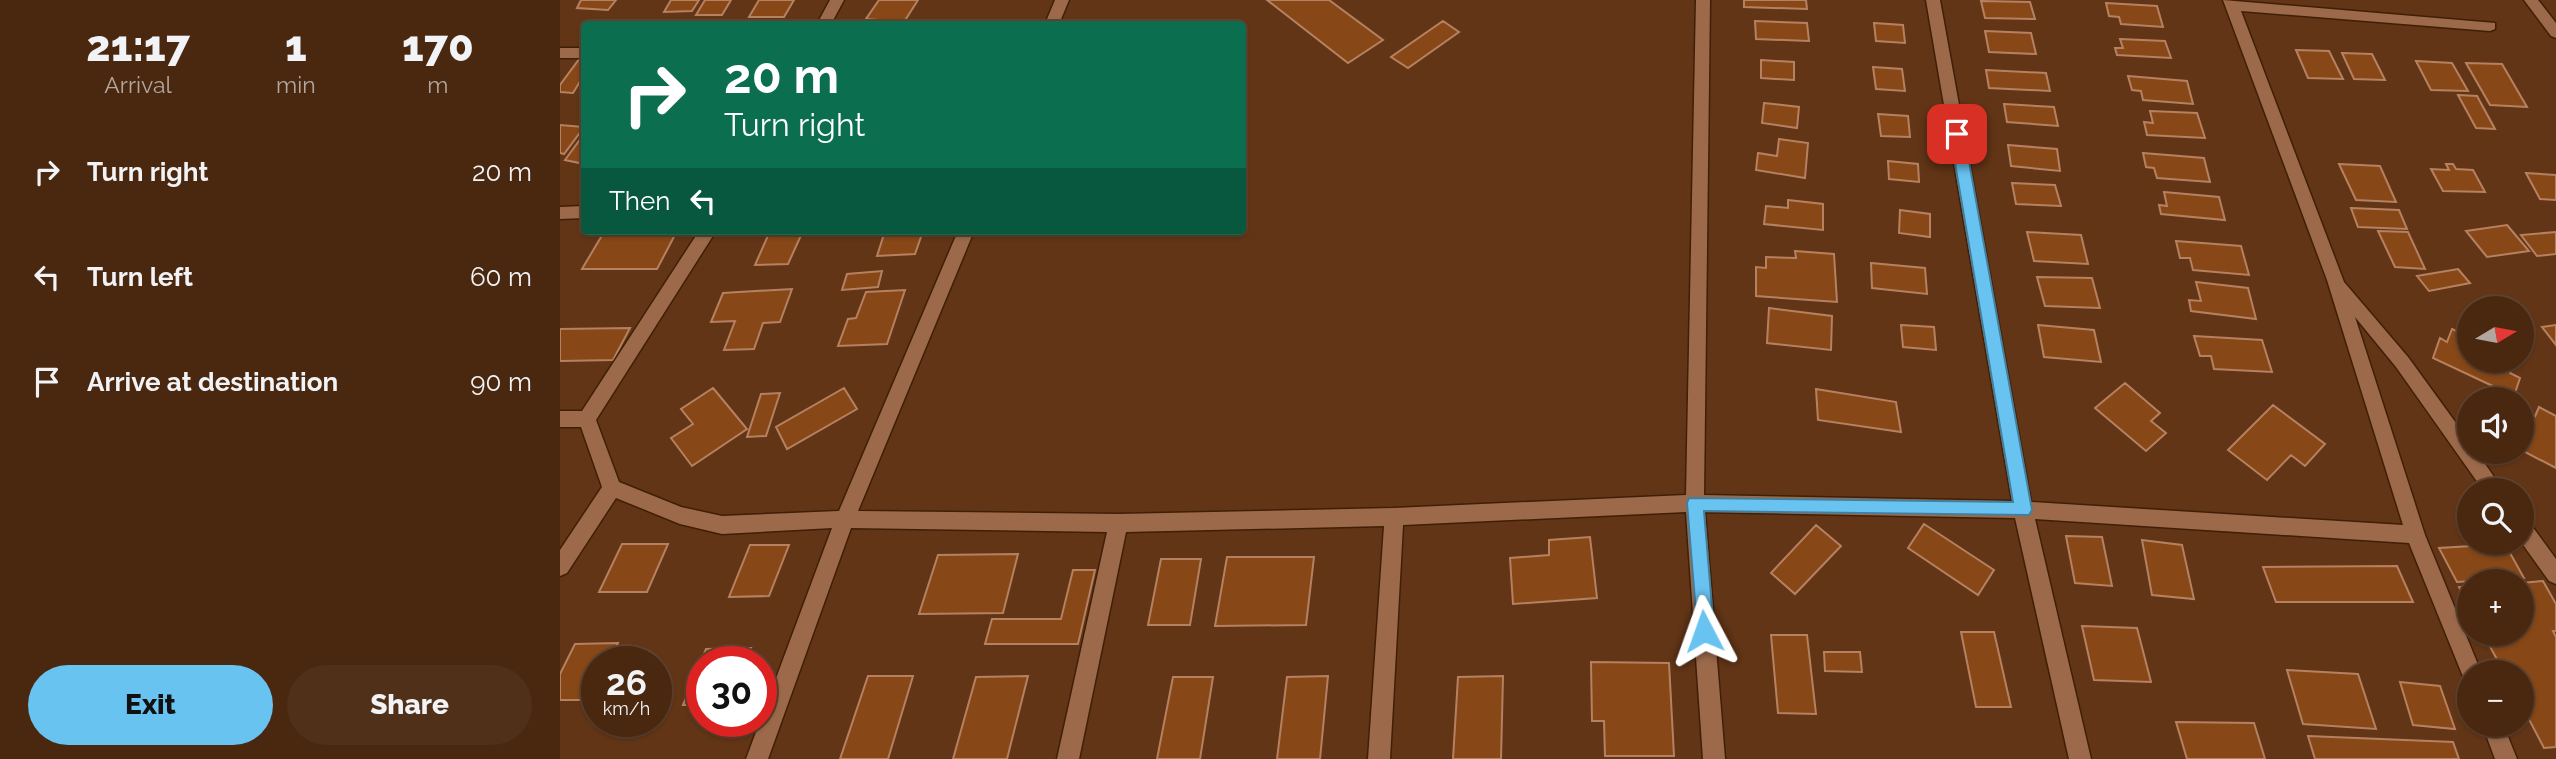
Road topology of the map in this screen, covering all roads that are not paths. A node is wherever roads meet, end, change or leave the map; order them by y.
1 (838, 0) edge
2 (1062, 0) edge
3 (1703, 0) edge
4 (1933, 0) edge
5 (2531, 0) edge
6 (2232, 3) edge
7 (826, 21) edge
8 (1053, 21) edge
9 (2490, 26) dead end
10 (2556, 33) edge
11 (560, 53) edge
12 (581, 53) edge
13 (581, 212) edge
14 (560, 213) edge
15 (705, 235) edge
16 (964, 235) edge
17 (2335, 280) junction
18 (560, 419) edge
19 (587, 419) junction
20 (2485, 478) edge
21 (612, 488) junction
22 (1695, 503) junction
23 (2023, 510) junction
24 (1394, 517) junction
25 (845, 519) junction
26 (1118, 523) junction
27 (2415, 536) junction
28 (2534, 545) edge
29 (560, 567) edge
30 (2556, 575) edge
31 (2466, 660) edge
32 (2497, 737) edge
33 (757, 759) edge
34 (1068, 759) edge
35 (1379, 759) edge
36 (1714, 759) edge
37 (2080, 759) edge
38 (2506, 759) edge

1 - 7 street
2 - 8 street
3 - 22 street
4 - 23 street
5 - 10 street
6 - 9 street
6 - 17 street
11 - 12 street
13 - 14 street
15 - 19 street
16 - 25 street
17 - 20 street
17 - 27 street
18 - 19 street
19 - 21 street
21 - 25 street
21 - 29 street
22 - 23 street
22 - 24 street
22 - 36 street
23 - 27 street
23 - 37 street
24 - 26 street
24 - 35 street
25 - 26 street
25 - 33 street
26 - 34 street
27 - 31 street
28 - 30 street
32 - 38 street

